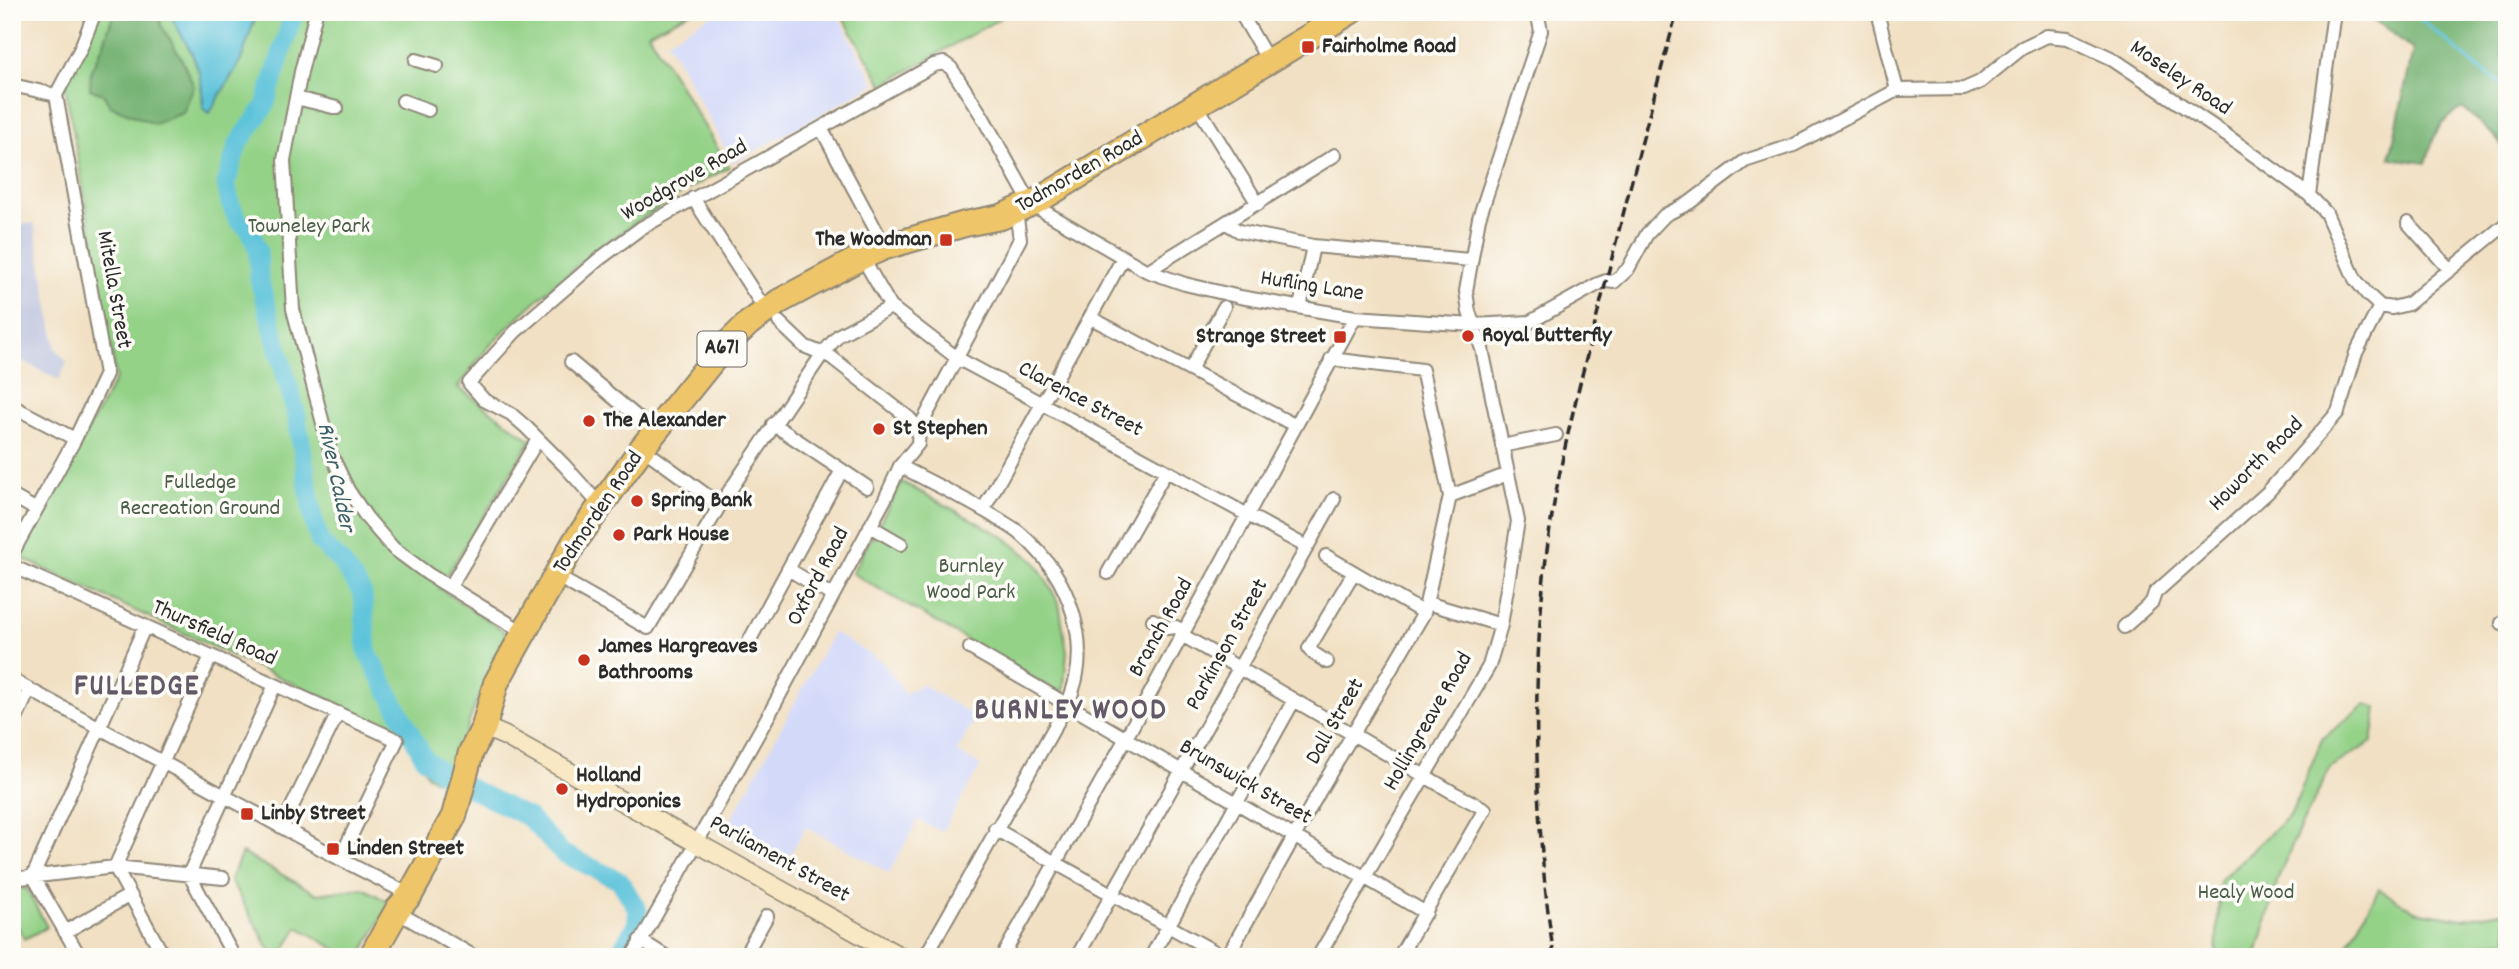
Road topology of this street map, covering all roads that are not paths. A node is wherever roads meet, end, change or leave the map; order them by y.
1 (95, 12) edge
2 (316, 12) edge
3 (1240, 12) edge
4 (1350, 12) edge
5 (1537, 12) edge
6 (1877, 12) edge
7 (2334, 12) edge
8 (416, 60) dead end
9 (1268, 60) junction
10 (437, 66) dead end
11 (12, 85) edge
12 (1898, 90) junction
13 (57, 95) junction
14 (296, 98) junction
15 (403, 101) dead end
16 (1196, 104) junction
17 (337, 108) dead end
18 (428, 110) dead end
19 (821, 128) junction
20 (1335, 155) dead end
21 (2309, 195) junction
22 (693, 198) junction
23 (1258, 204) junction
24 (1024, 208) junction
25 (1226, 223) junction
26 (2408, 223) dead end
27 (2507, 223) edge
28 (1313, 246) junction
29 (885, 247) junction
30 (862, 257) junction
31 (1123, 258) junction
32 (1470, 260) junction
33 (2450, 270) junction
34 (1147, 271) junction
35 (1598, 284) joint
36 (2380, 306) junction
37 (891, 307) junction
38 (1224, 307) dead end
39 (1300, 307) junction
40 (772, 316) junction
41 (1355, 317) junction
42 (1091, 318) junction
43 (1473, 326) junction
44 (823, 353) junction
45 (957, 358) junction
46 (1331, 359) junction
47 (570, 362) dead end
48 (1190, 370) junction
49 (1042, 404) junction
50 (12, 406) edge
51 (773, 424) junction
52 (1296, 426) junction
53 (919, 429) junction
54 (1556, 435) dead end
55 (75, 439) junction
56 (538, 439) junction
57 (649, 440) junction
58 (1502, 446) junction
59 (900, 466) junction
60 (842, 470) junction
61 (1166, 471) junction
62 (1508, 474) junction
63 (867, 487) dead end
64 (12, 496) edge
65 (1450, 496) junction
66 (1334, 499) dead end
67 (600, 505) junction
68 (720, 505) junction
69 (36, 509) junction
70 (983, 510) junction
71 (1247, 515) junction
72 (870, 526) junction
73 (901, 544) dead end
74 (1307, 547) junction
75 (12, 554) edge
76 (1326, 556) dead end
77 (12, 566) edge
78 (788, 569) junction
79 (1354, 572) junction
80 (1108, 573) dead end
81 (556, 576) junction
82 (450, 587) junction
83 (833, 596) junction
84 (1426, 608) junction
85 (1153, 620) dead end
86 (1501, 625) junction
87 (145, 626) junction
88 (2124, 627) dead end
89 (523, 632) junction
90 (1183, 633) junction
91 (747, 645) dead end
92 (970, 648) dead end
93 (211, 656) junction
94 (1327, 662) dead end
95 (1239, 668) junction
96 (12, 680) edge
97 (275, 685) junction
98 (29, 690) junction
99 (1294, 700) junction
100 (1067, 705) junction
101 (338, 713) junction
102 (484, 727) junction
103 (12, 728) edge
104 (101, 728) junction
105 (1353, 734) junction
106 (1126, 738) junction
107 (163, 762) junction
108 (1181, 771) junction
109 (1423, 775) junction
110 (225, 796) junction
111 (1237, 803) junction
112 (282, 827) junction
113 (995, 829) junction
114 (1294, 836) junction
115 (695, 841) junction
116 (340, 859) junction
117 (1055, 862) junction
118 (114, 867) junction
119 (189, 874) junction
120 (33, 876) junction
121 (1364, 877) junction
122 (223, 878) dead end
123 (12, 879) edge
124 (1112, 894) junction
125 (130, 895) junction
126 (404, 903) junction
127 (1426, 913) junction
128 (767, 916) dead end
129 (1169, 926) junction
130 (65, 932) junction
131 (640, 940) junction
132 (162, 953) edge
133 (79, 957) edge
134 (148, 957) edge
135 (234, 957) edge
136 (371, 957) edge
137 (475, 957) edge
138 (632, 957) edge
139 (667, 957) edge
140 (744, 957) edge
141 (901, 957) edge
142 (925, 957) edge
143 (1002, 957) edge
144 (1077, 957) edge
145 (1152, 957) edge
146 (1225, 957) edge
147 (1318, 957) edge
148 (1399, 957) edge

1 - 13 street
2 - 14 street
3 - 9 street
4 - 9 highway, Todmorden Road / A671
5 - 32 street, Hollingreave Road
6 - 12 street
7 - 21 street
8 - 10 street
9 - 16 highway, Todmorden Road / A671
11 - 13 street
12 - 21 street, Moseley Road
12 - 35 street, Moseley Road
13 - 55 street, Mitella Street
14 - 17 street
14 - 82 street
15 - 18 street
16 - 23 street
16 - 24 highway, Todmorden Road / A671
19 - 22 street, Woodgrove Road
19 - 24 street, Woodgrove Road
19 - 29 street
20 - 23 street
21 - 36 street, Moseley Road
22 - 40 street
22 - 56 street, Woodgrove Road
23 - 25 street
24 - 29 highway, Todmorden Road / A671
24 - 31 street, Hufling Lane
24 - 45 street, Oxford Road
25 - 28 street
25 - 34 street
26 - 33 street
27 - 33 street
28 - 32 street
28 - 39 street
29 - 30 highway, Todmorden Road / A671
30 - 37 street, Clarence Street
30 - 40 highway, Todmorden Road / A671
31 - 34 street, Hufling Lane
31 - 42 street
32 - 43 street, Hollingreave Road
33 - 36 street
34 - 39 street, Hufling Lane
35 - 43 street, Hufling Lane
36 - 88 street, Howorth Road
37 - 44 street
37 - 45 street, Clarence Street
38 - 48 street
39 - 41 street, Hufling Lane
40 - 44 street
40 - 57 highway, Todmorden Road / A671
41 - 43 street, Hufling Lane
41 - 46 street, Branch Road
42 - 48 street
42 - 49 street
43 - 58 street, Hollingreave Road
44 - 51 street
44 - 53 street
45 - 49 street, Clarence Street
45 - 53 street, Oxford Road
46 - 52 street, Branch Road
46 - 65 street
47 - 57 street
48 - 52 street
49 - 61 street, Clarence Street
49 - 70 street
50 - 55 street
51 - 60 street
51 - 68 street
52 - 71 street, Branch Road
53 - 59 street, Oxford Road
54 - 58 street
55 - 69 street, Mitella Street
56 - 67 street
56 - 82 street
57 - 67 highway, Todmorden Road / A671
57 - 68 street
58 - 62 street, Hollingreave Road
59 - 70 street
59 - 72 street, Oxford Road
60 - 63 street
60 - 78 street
61 - 71 street, Clarence Street
61 - 80 street
62 - 65 street
62 - 86 street, Hollingreave Road
64 - 69 street
65 - 84 street, Dall Street
66 - 74 street, Parkinson Street
67 - 81 highway, Todmorden Road / A671
68 - 81 street
69 - 75 street, Mitella Street
70 - 100 street
71 - 74 street, Clarence Street
71 - 90 street, Branch Road
72 - 73 street
72 - 83 street, Oxford Road
74 - 95 street, Parkinson Street
76 - 79 street
77 - 87 street, Thursfield Road
78 - 83 street
78 - 91 street
79 - 84 street
79 - 94 street
81 - 89 highway, Todmorden Road / A671
82 - 89 street
83 - 115 street, Oxford Road
84 - 86 street
84 - 105 street, Dall Street
85 - 90 street
86 - 109 street, Hollingreave Road
87 - 93 street, Thursfield Road
87 - 104 street
89 - 102 highway, Todmorden Road / A671
90 - 95 street
90 - 106 street, Branch Road
92 - 100 street, Brunswick Street
93 - 97 street, Thursfield Road
93 - 107 street
95 - 99 street
95 - 108 street, Parkinson Street
96 - 98 street
97 - 101 street, Thursfield Road
97 - 110 street
98 - 103 street
98 - 104 street
99 - 105 street
99 - 111 street
100 - 106 street, Brunswick Street
100 - 113 street
101 - 112 street
101 - 116 street, Thursfield Road
102 - 115 street, Parliament Street
102 - 126 highway, Todmorden Road / A671
104 - 107 street
104 - 120 street
105 - 109 street
105 - 114 street, Dall Street
106 - 108 street, Brunswick Street
106 - 117 street, Branch Road
107 - 110 street
107 - 118 street
108 - 111 street, Brunswick Street
108 - 124 street, Parkinson Street
109 - 121 street, Hollingreave Road
109 - 127 street
110 - 112 street
110 - 119 street
111 - 114 street, Brunswick Street
111 - 129 street
112 - 116 street
113 - 117 street
113 - 142 street
114 - 121 street, Brunswick Street
114 - 146 street, Dall Street
115 - 131 street, Oxford Road
115 - 141 street, Parliament Street
116 - 126 street
117 - 124 street
117 - 143 street, Branch Road
118 - 119 street
118 - 120 street
118 - 125 street
119 - 122 street
119 - 135 street
120 - 123 street
120 - 130 street
121 - 127 street, Brunswick Street
121 - 147 street, Hollingreave Road
124 - 129 street
124 - 144 street, Parkinson Street
125 - 130 street
125 - 132 street
126 - 136 highway, Todmorden Road / A671
126 - 137 street
127 - 148 street
128 - 140 street
129 - 145 street
129 - 146 street
130 - 133 street
131 - 138 street, Oxford Road
131 - 139 street
132 - 134 street

